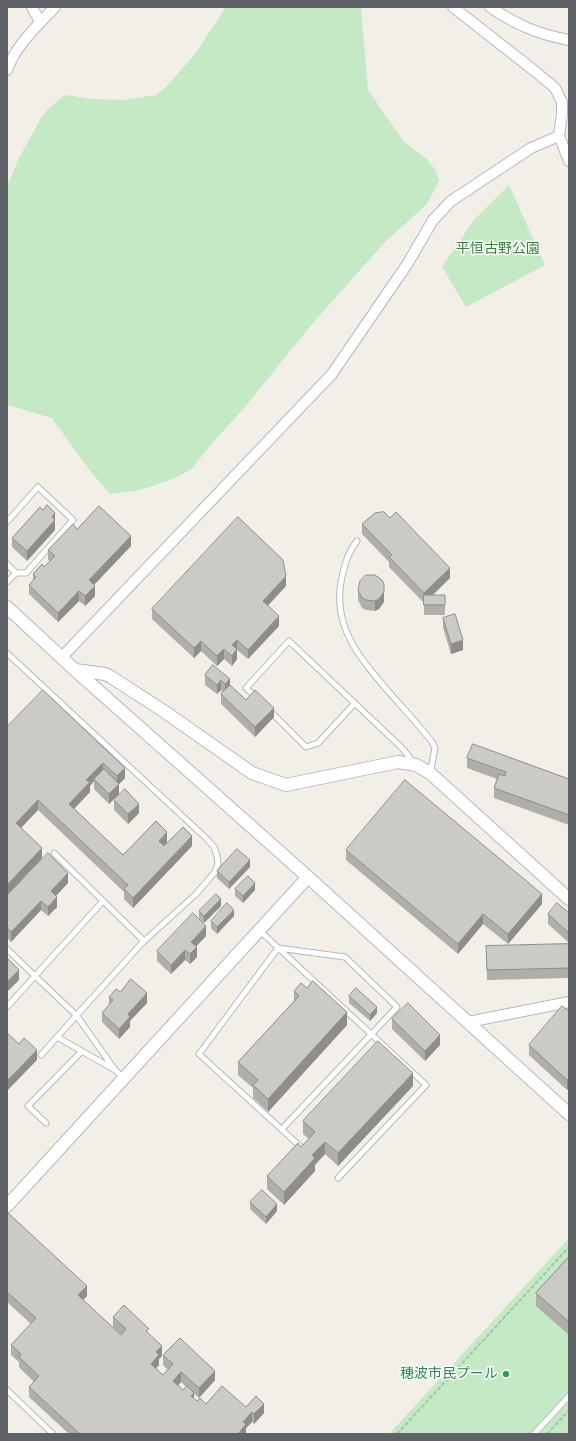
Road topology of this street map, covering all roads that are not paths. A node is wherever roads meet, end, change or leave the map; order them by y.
1 (32, 7) edge
2 (55, 7) edge
3 (453, 7) edge
4 (490, 7) edge
5 (40, 22) junction
6 (569, 40) edge
7 (7, 70) edge
8 (559, 136) junction
9 (569, 161) edge
10 (7, 522) edge
11 (357, 541) dead end
12 (7, 564) edge
13 (16, 573) junction
14 (7, 582) edge
15 (7, 607) edge
16 (7, 653) edge
17 (62, 657) junction
18 (75, 670) junction
19 (262, 704) edge
20 (355, 704) junction
21 (268, 709) edge
22 (416, 765) junction
23 (430, 772) junction
24 (54, 853) dead end
25 (308, 877) junction
26 (569, 899) edge
27 (103, 900) junction
28 (259, 930) junction
29 (144, 941) junction
30 (278, 948) junction
31 (7, 949) edge
32 (35, 976) junction
33 (569, 1002) edge
34 (7, 1007) edge
35 (77, 1016) junction
36 (468, 1022) junction
37 (371, 1034) junction
38 (57, 1037) junction
39 (81, 1052) junction
40 (41, 1055) dead end
41 (120, 1074) junction
42 (569, 1114) edge
43 (46, 1123) dead end
44 (282, 1128) junction
45 (305, 1150) edge
46 (338, 1178) dead end
47 (7, 1206) edge
48 (7, 1390) edge
49 (569, 1396) edge
50 (53, 1434) edge
51 (534, 1434) edge

1 - 5 street
2 - 5 street
3 - 8 street
4 - 6 street
5 - 7 street
8 - 9 street
8 - 17 street
10 - 13 lane
11 - 23 lane
12 - 13 lane
13 - 14 lane
15 - 17 street
16 - 29 lane
17 - 18 street
18 - 22 street
18 - 25 street
19 - 20 lane
20 - 21 lane
20 - 22 lane
22 - 23 street
23 - 26 street
24 - 27 lane
25 - 28 street
25 - 36 street
27 - 29 lane
27 - 32 lane
28 - 30 lane
28 - 41 street
29 - 35 lane
30 - 37 lane
30 - 37 lane
30 - 44 lane
31 - 32 lane
32 - 34 lane
32 - 35 lane
33 - 36 street
35 - 38 lane
35 - 41 lane
36 - 42 street
37 - 44 lane
37 - 46 lane
38 - 39 lane
38 - 40 lane
39 - 41 lane
39 - 43 lane
41 - 47 street
44 - 45 lane
48 - 50 lane
49 - 51 lane

